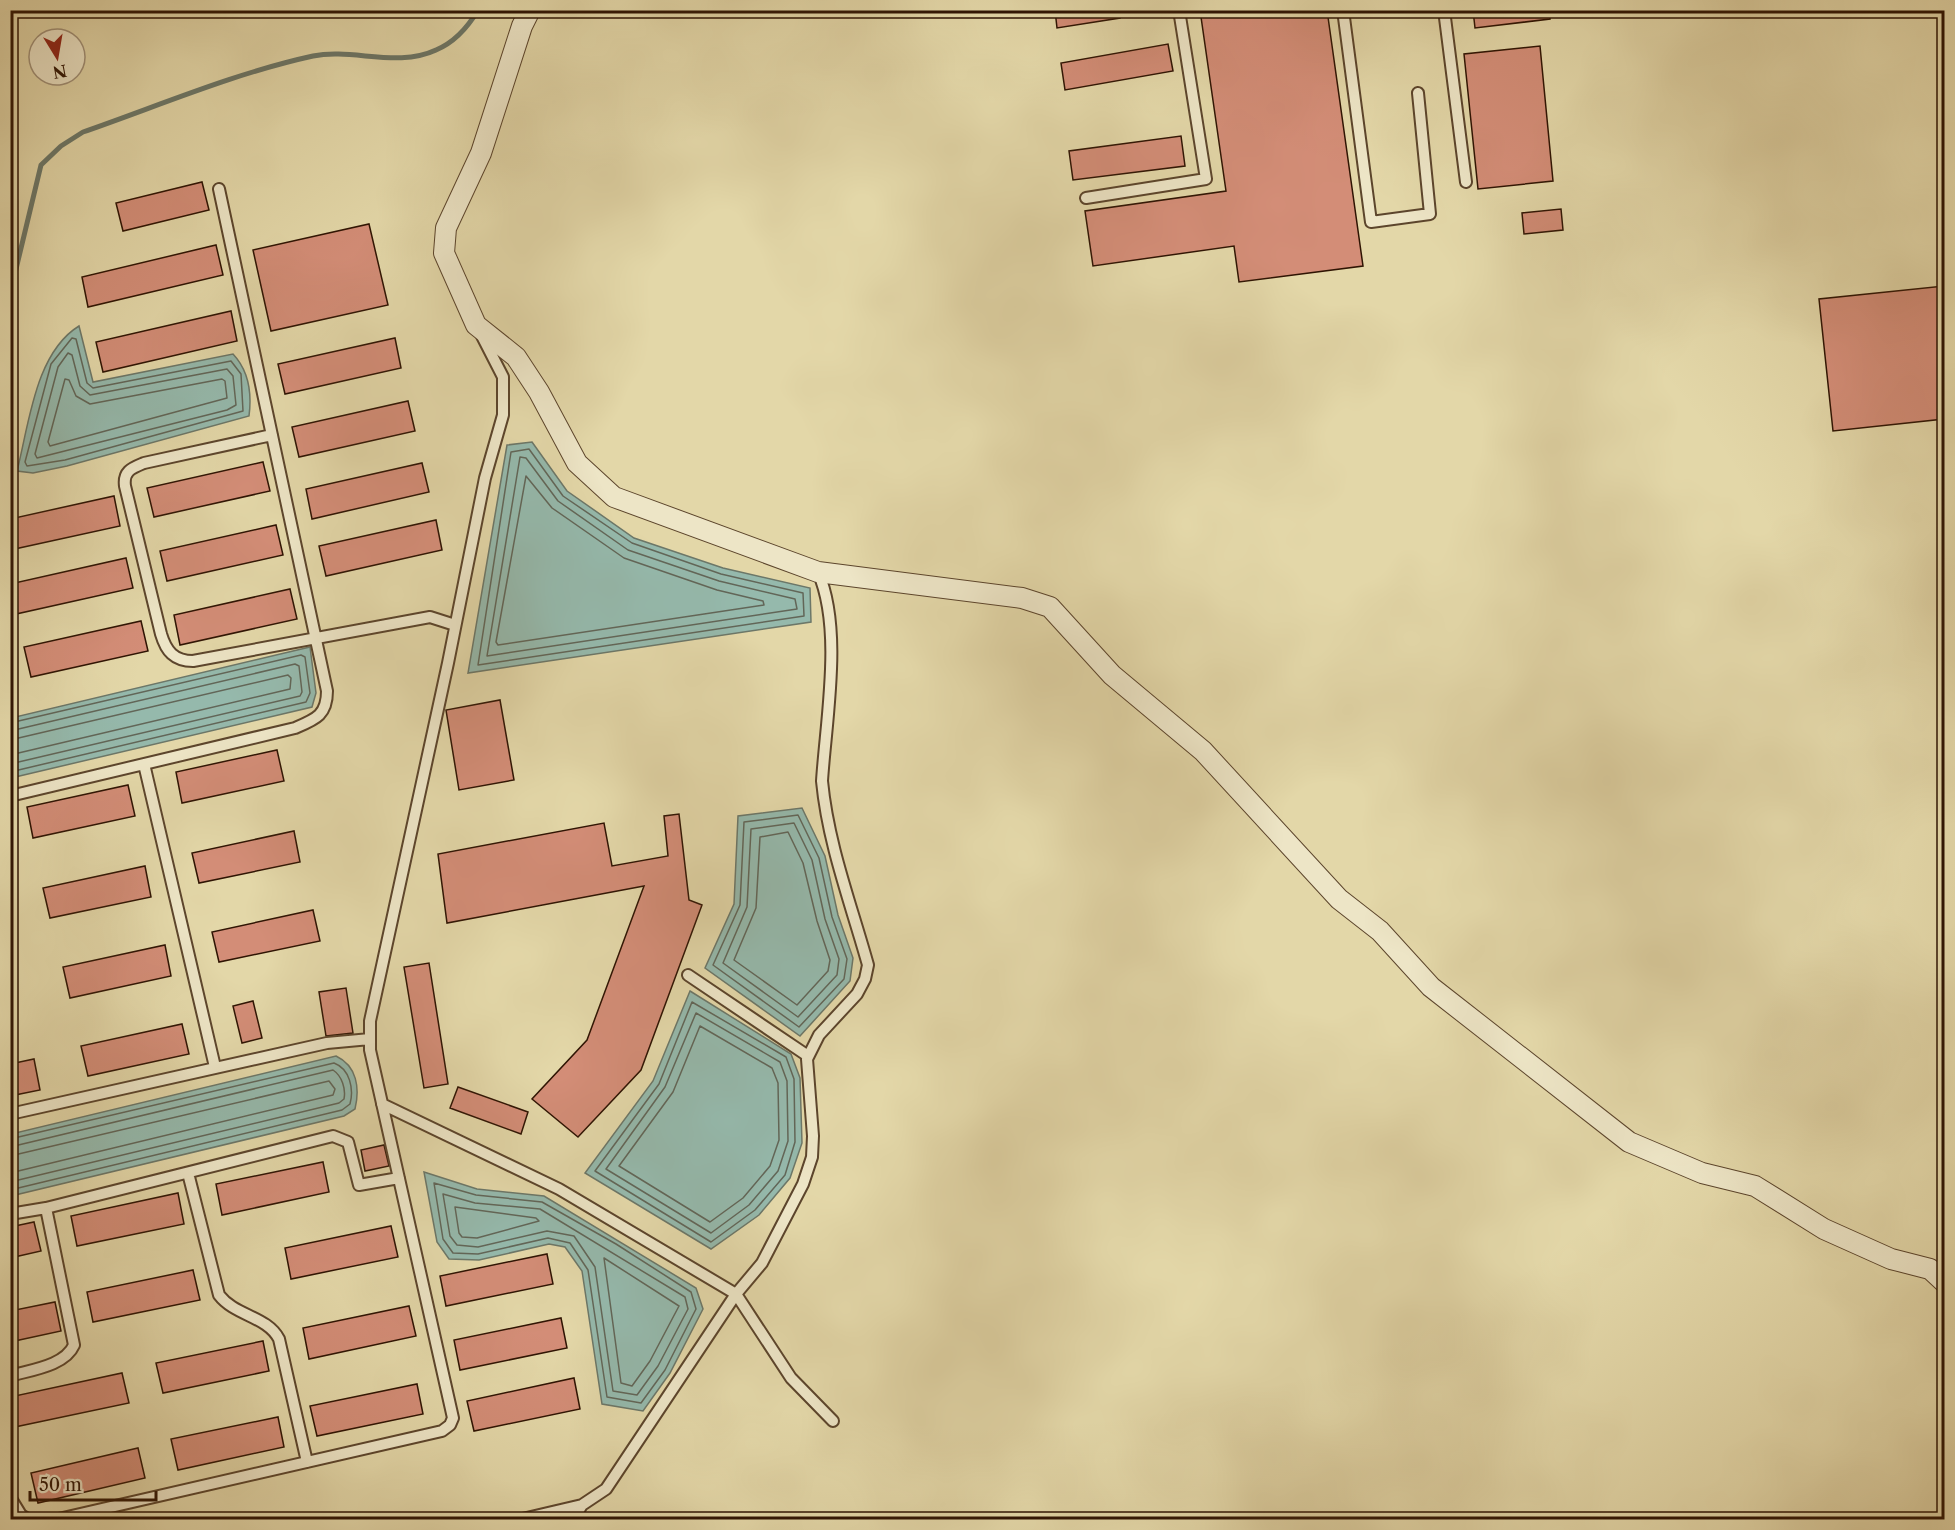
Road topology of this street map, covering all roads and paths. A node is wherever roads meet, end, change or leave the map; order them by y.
1 (530, 10) edge
2 (1179, 10) edge
3 (1343, 10) edge
4 (1444, 10) edge
5 (1418, 93) dead end
6 (1466, 182) dead end
7 (219, 189) dead end
8 (1086, 198) dead end
9 (476, 325) junction
10 (272, 435) junction
11 (818, 572) junction
12 (455, 626) junction
13 (316, 637) junction
14 (144, 764) junction
15 (10, 796) edge
16 (688, 975) dead end
17 (370, 1039) junction
18 (808, 1056) junction
19 (215, 1067) junction
20 (382, 1104) junction
21 (10, 1114) edge
22 (188, 1173) junction
23 (399, 1178) junction
24 (46, 1208) junction
25 (10, 1214) edge
26 (1944, 1282) edge
27 (736, 1294) junction
28 (10, 1376) edge
29 (834, 1421) dead end
30 (307, 1462) junction
31 (10, 1497) edge
32 (582, 1505) junction
33 (30, 1520) edge
34 (54, 1520) edge
35 (518, 1520) edge
36 (573, 1520) edge

1 - 9 street
2 - 8 lane
3 - 5 lane
4 - 6 lane
7 - 10 lane
9 - 11 street
9 - 12 lane
10 - 13 lane
10 - 13 lane
11 - 18 lane
11 - 26 street
12 - 13 lane
12 - 17 lane
13 - 14 lane
14 - 15 lane
14 - 19 lane
16 - 18 lane
17 - 19 lane
17 - 20 lane
18 - 27 lane
19 - 21 lane
20 - 23 lane
20 - 27 lane
22 - 23 lane
22 - 24 lane
22 - 30 lane
23 - 30 lane
24 - 25 lane
24 - 28 lane
27 - 29 lane
27 - 32 lane
30 - 34 lane
31 - 33 lane
32 - 35 lane
32 - 36 lane

